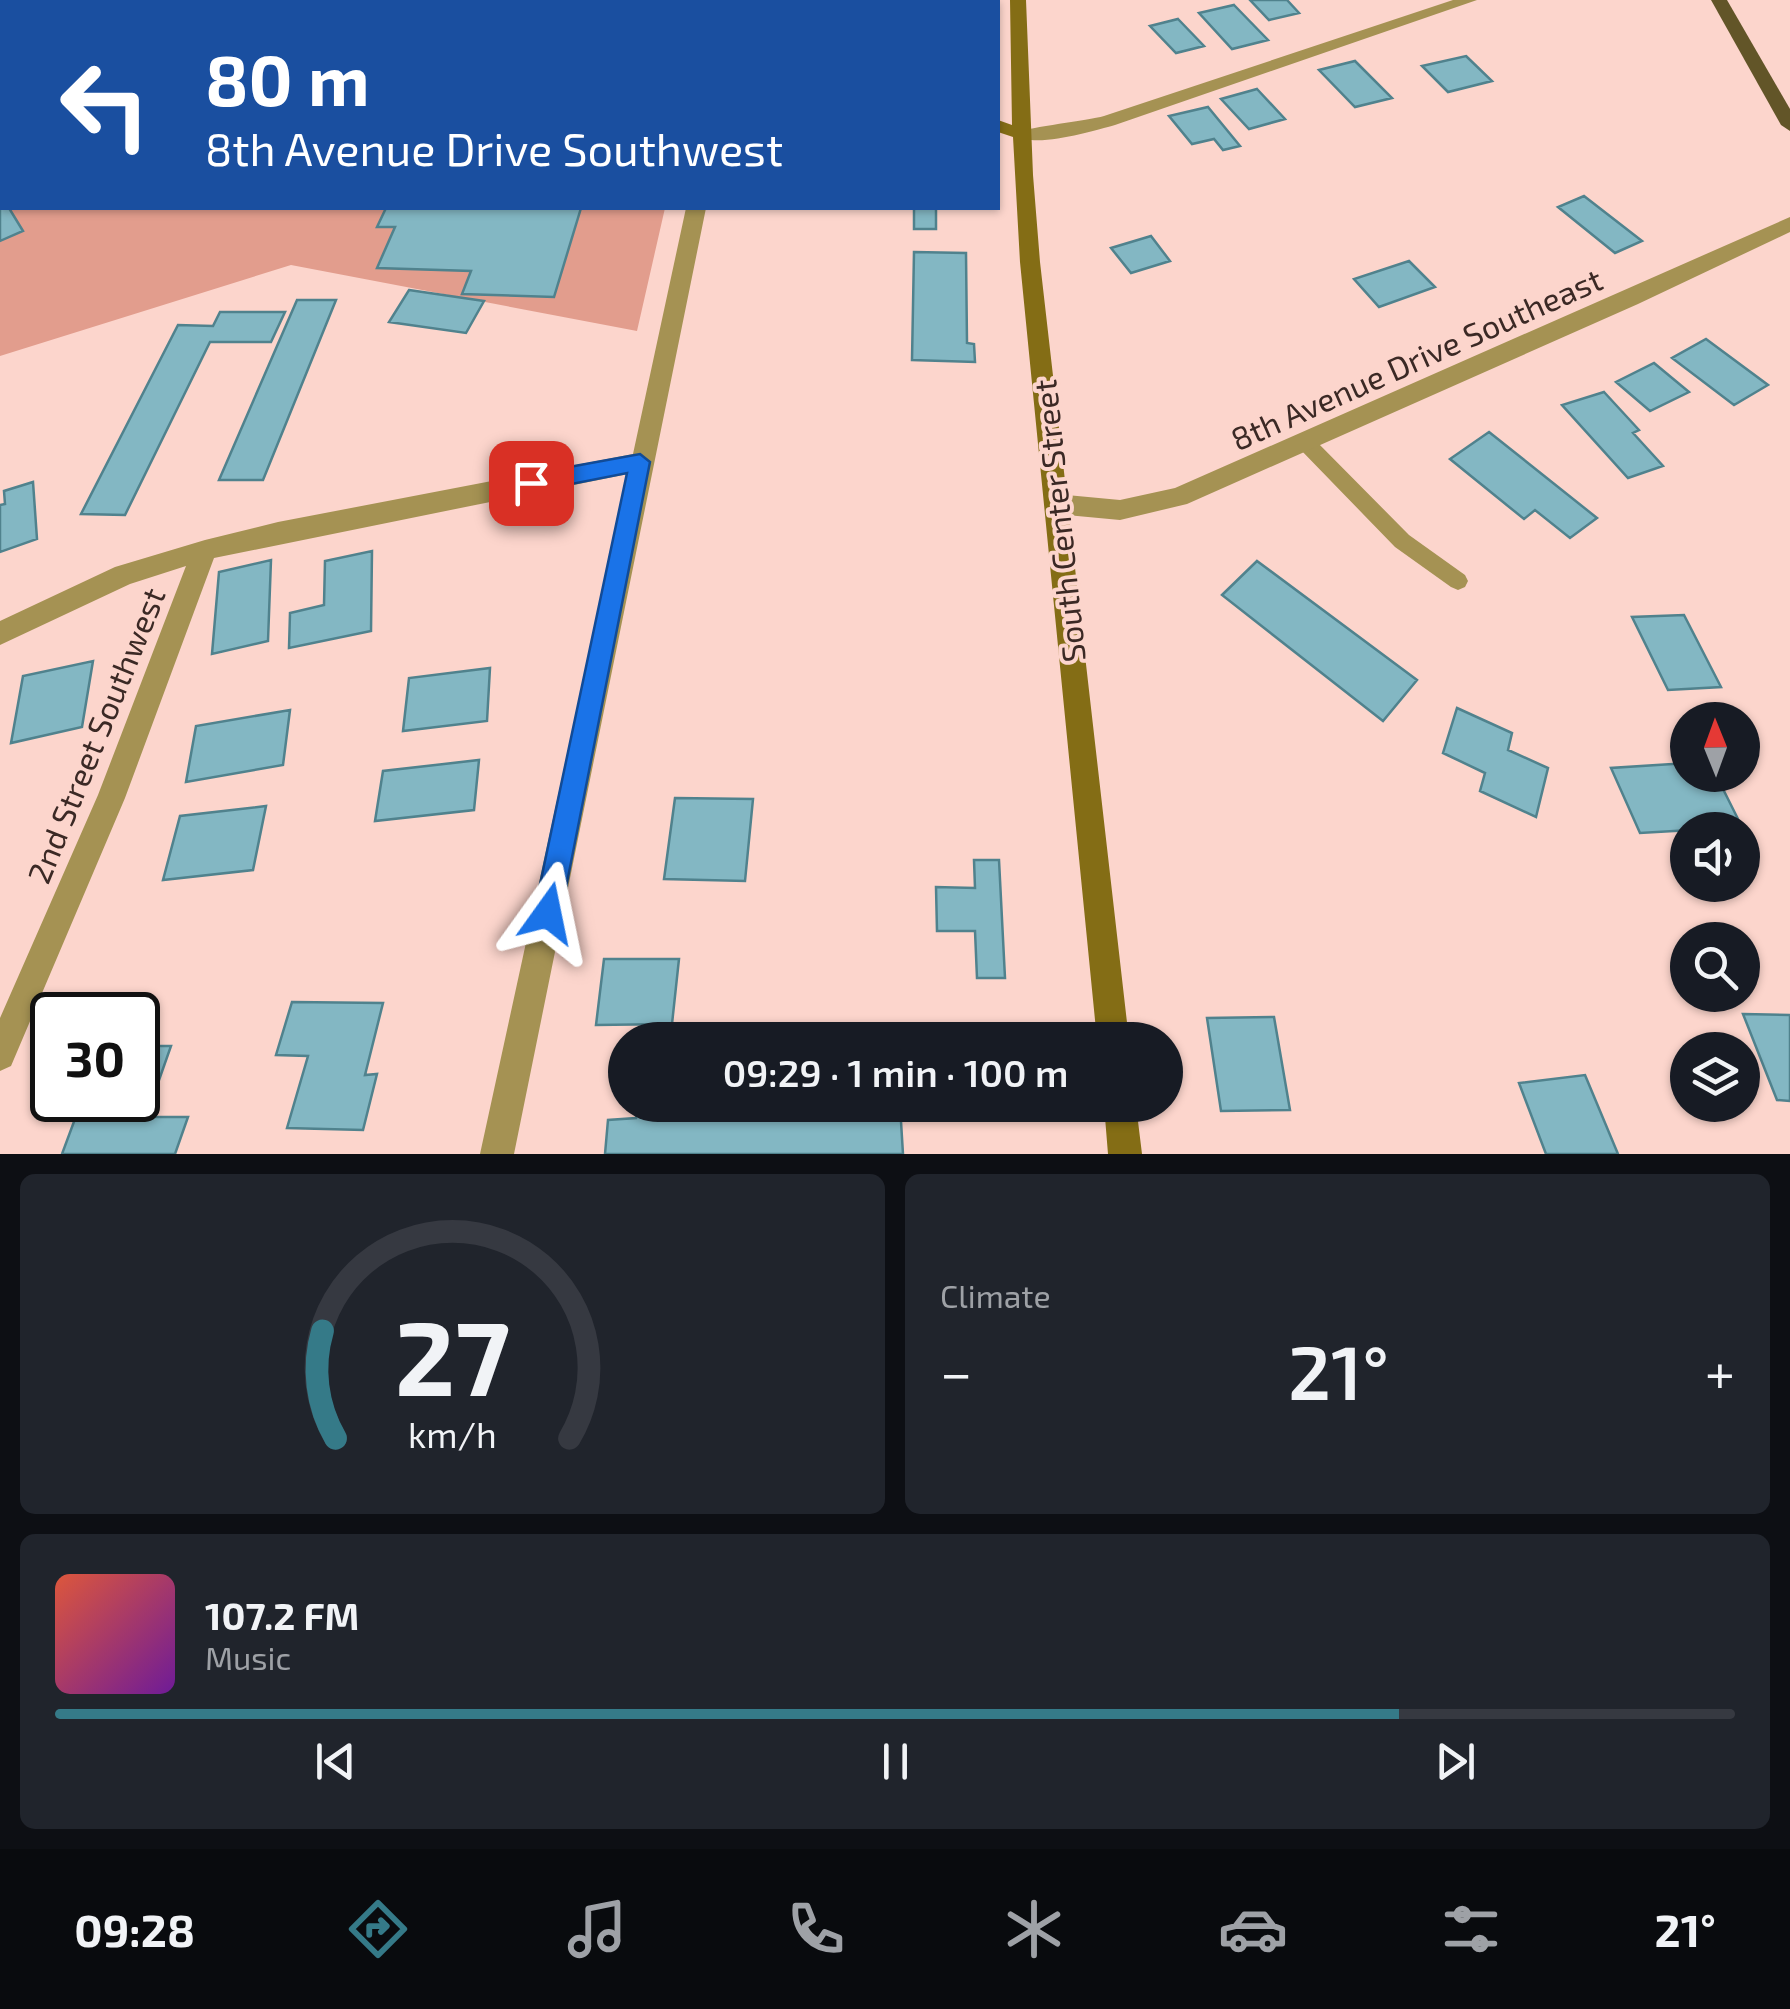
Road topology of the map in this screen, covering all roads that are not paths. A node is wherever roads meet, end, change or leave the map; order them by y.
1 (1018, 0) edge
2 (1469, 0) edge
3 (1719, 0) edge
4 (1790, 125) edge
5 (1000, 127) edge
6 (1022, 134) junction
7 (696, 210) edge
8 (1790, 224) edge
9 (1305, 442) junction
10 (640, 462) junction
11 (1056, 504) junction
12 (205, 550) junction
13 (1458, 581) dead end
14 (0, 633) edge
15 (1111, 1022) edge
16 (0, 1055) edge
17 (1122, 1122) edge
18 (497, 1154) edge
19 (1125, 1154) edge

1 - 6 street, South Center Street
2 - 6 street
3 - 4 main road
5 - 6 street
6 - 11 street, South Center Street
7 - 10 street
8 - 9 street, 8th Avenue Drive Southeast
9 - 11 street, 8th Avenue Drive Southeast
9 - 13 lane
10 - 12 street
10 - 18 street
11 - 15 street, South Center Street
12 - 14 street
12 - 16 street, 2nd Street Southwest
17 - 19 street

